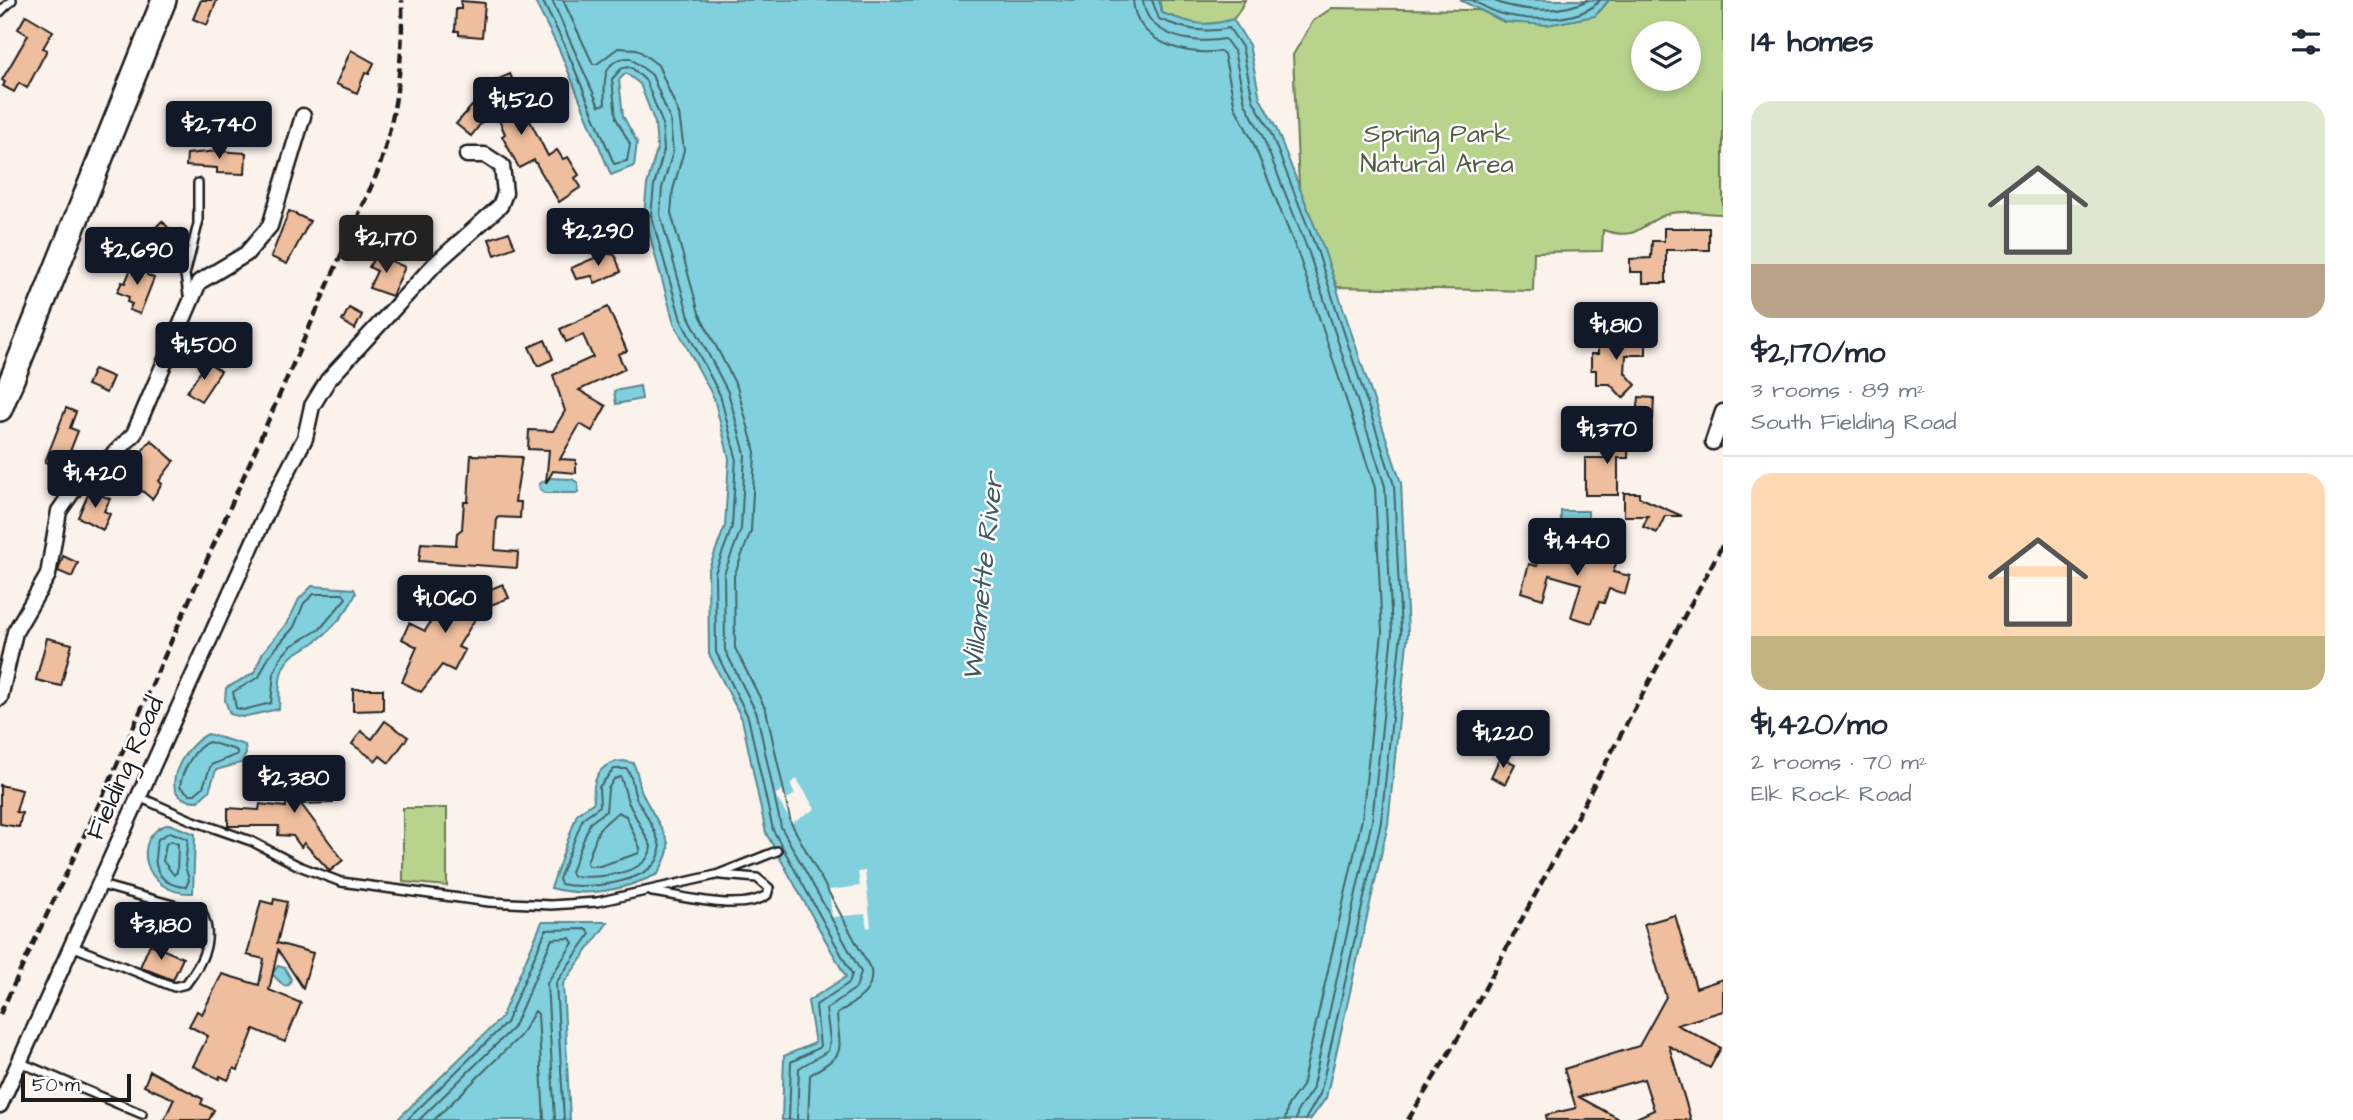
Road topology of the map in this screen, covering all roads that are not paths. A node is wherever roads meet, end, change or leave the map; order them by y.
1 (12, 0) edge
2 (164, 0) edge
3 (0, 12) edge
4 (303, 116) dead end
5 (467, 155) dead end
6 (198, 183) dead end
7 (190, 306) junction
8 (0, 409) edge
9 (1723, 412) edge
10 (1713, 442) dead end
11 (0, 698) edge
12 (139, 797) junction
13 (777, 851) dead end
14 (716, 876) junction
15 (101, 885) junction
16 (645, 891) junction
17 (74, 947) junction
18 (19, 1062) junction
19 (0, 1105) edge
20 (142, 1114) dead end

1 - 3 lane
2 - 8 main road
4 - 7 street
5 - 12 street, Fielding Road
6 - 7 lane
7 - 11 street
9 - 10 street
12 - 15 street, Fielding Road
12 - 16 lane
13 - 14 lane
14 - 16 lane
14 - 16 lane
15 - 17 street, Fielding Road
15 - 17 lane
17 - 18 street, Fielding Road
18 - 19 street, Fielding Road
18 - 20 lane

